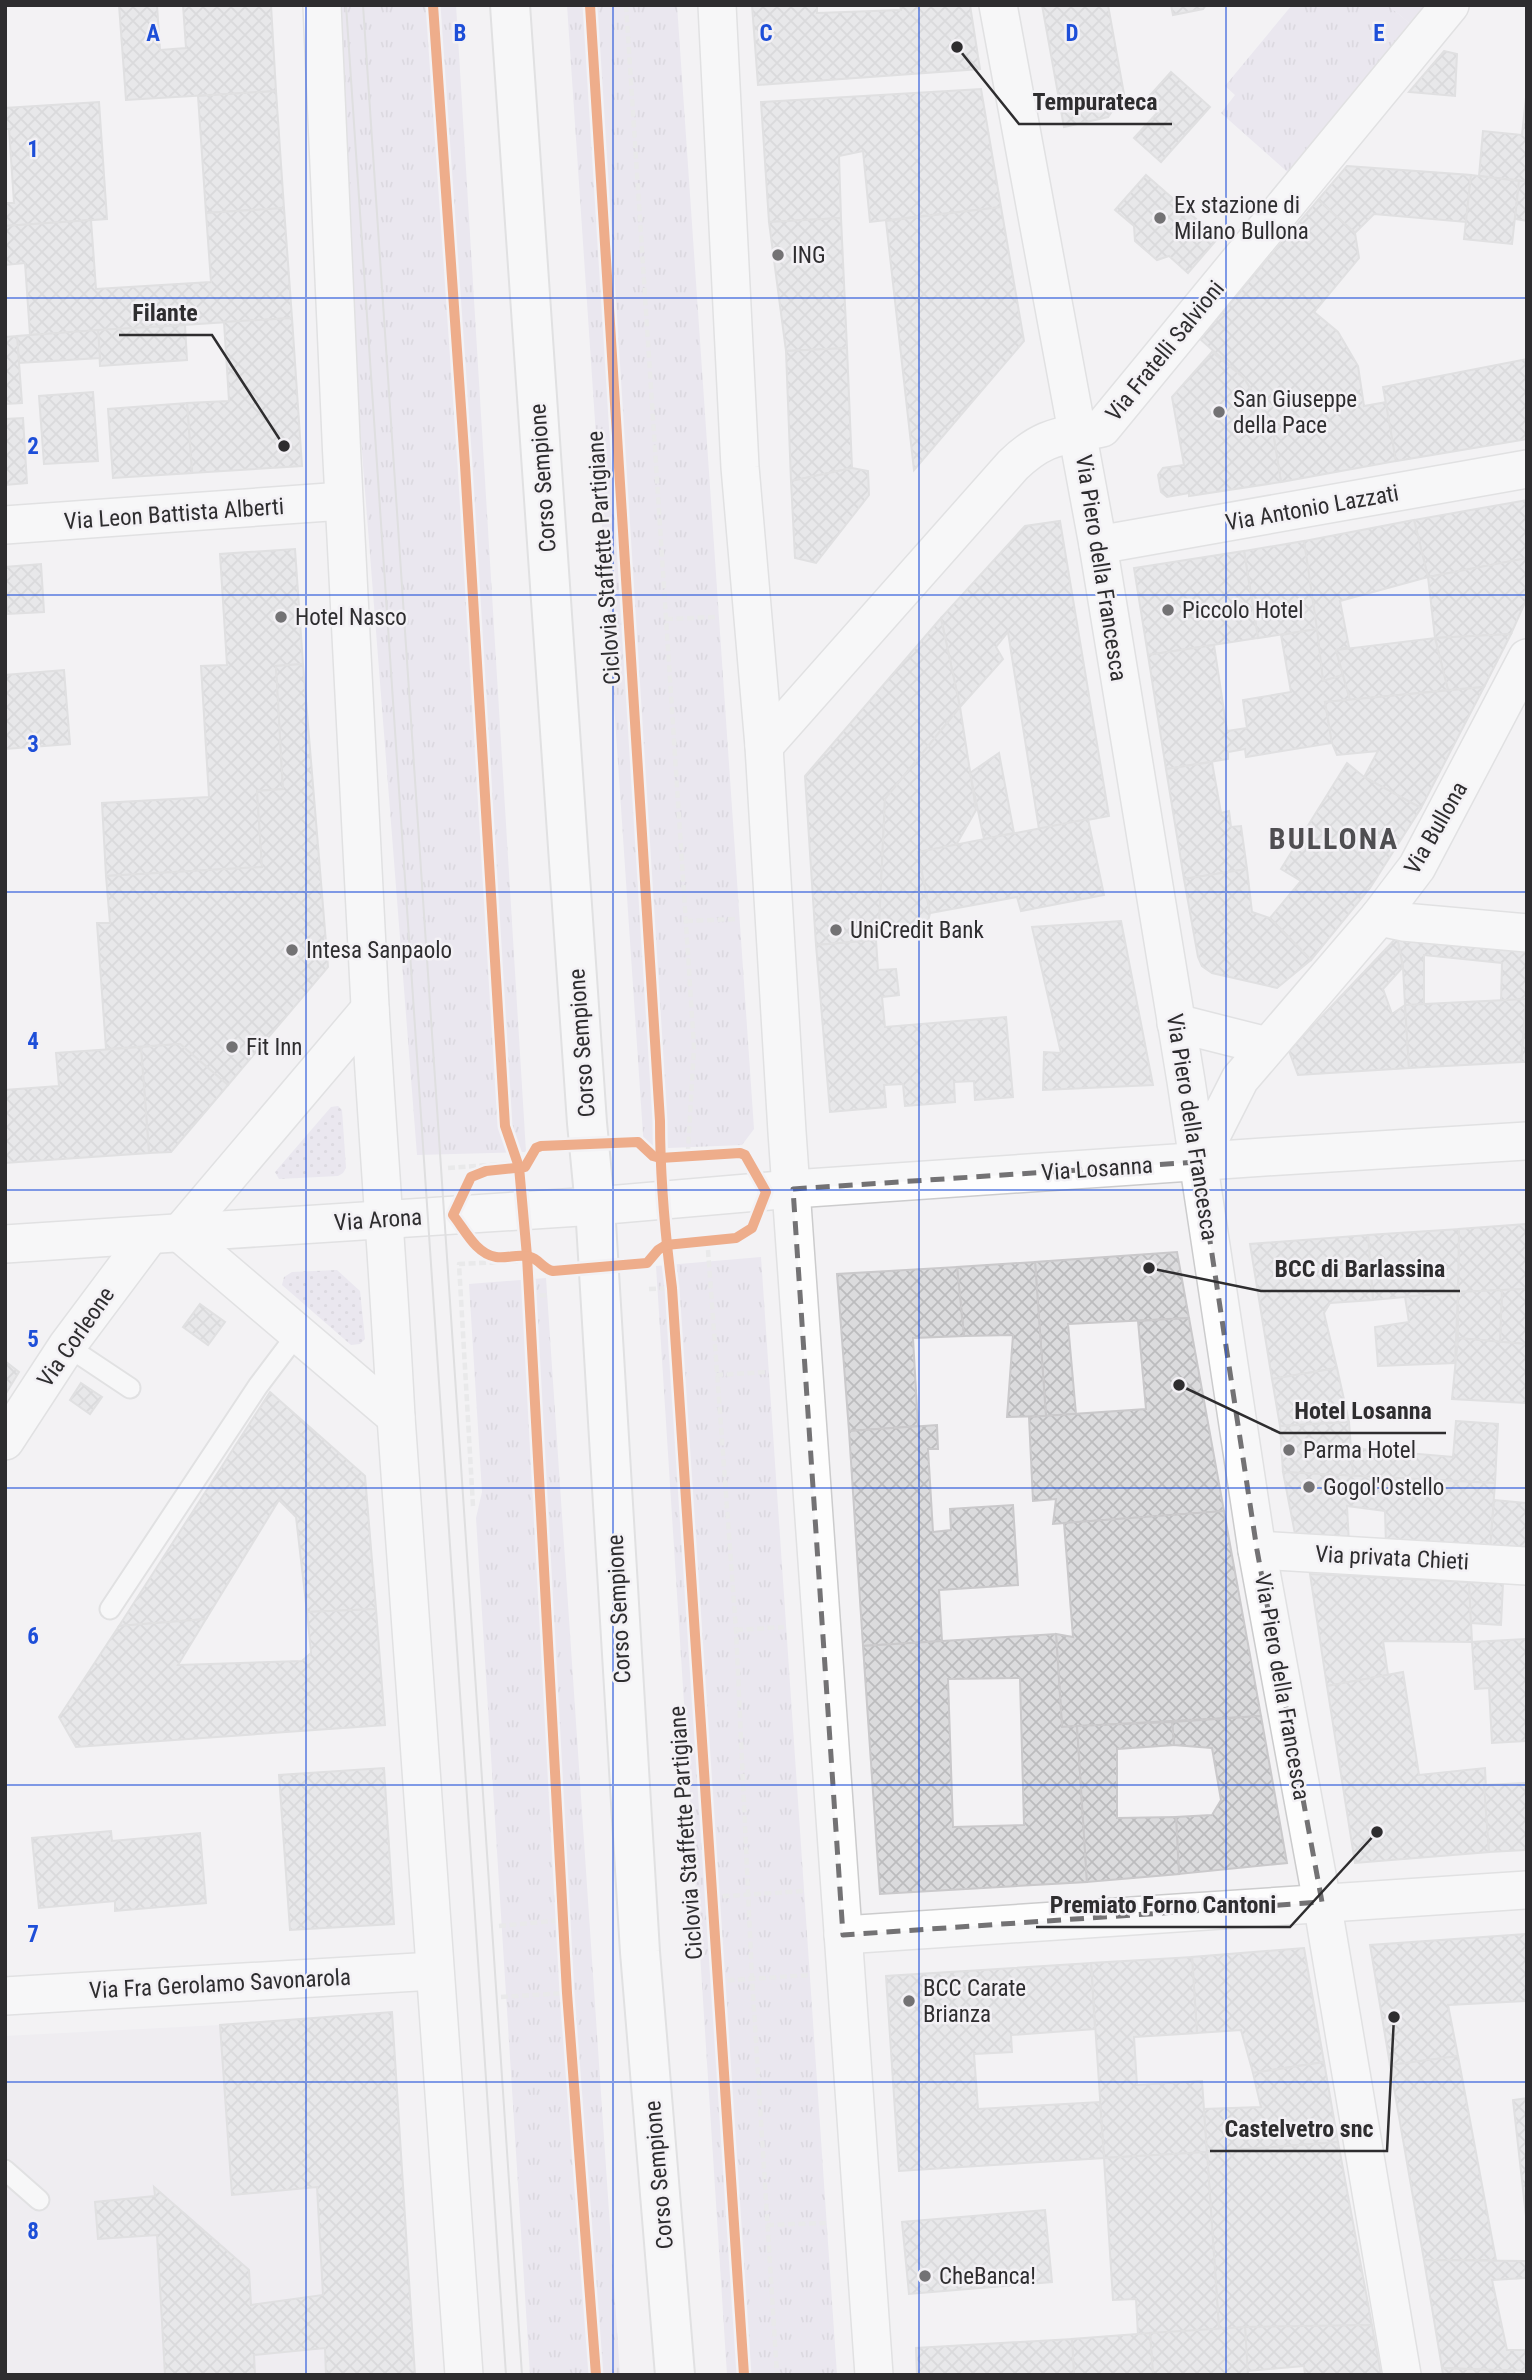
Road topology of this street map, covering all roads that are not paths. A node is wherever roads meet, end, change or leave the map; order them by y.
1 (322, 5) edge
2 (510, 5) edge
3 (717, 5) edge
4 (998, 5) edge
5 (1450, 5) edge
6 (1078, 433) junction
7 (1527, 469) edge
8 (343, 501) junction
9 (5, 525) edge
10 (1098, 545) junction
11 (1527, 658) edge
12 (764, 747) junction
13 (1379, 917) junction
14 (1527, 933) edge
15 (370, 1009) junction
16 (1176, 1023) junction
17 (1267, 1046) junction
18 (1527, 1141) edge
19 (1198, 1162) junction
20 (793, 1189) junction
21 (595, 1206) junction
22 (385, 1219) junction
23 (165, 1234) junction
24 (5, 1244) edge
25 (298, 1334) junction
26 (67, 1346) junction
27 (130, 1388) dead end
28 (396, 1417) junction
29 (5, 1441) edge
30 (1257, 1550) junction
31 (1527, 1566) edge
32 (110, 1609) dead end
33 (1527, 1890) edge
34 (1322, 1902) junction
35 (844, 1935) junction
36 (434, 1970) junction
37 (5, 1996) edge
38 (5, 2170) edge
39 (39, 2200) dead end
40 (464, 2375) edge
41 (676, 2375) edge
42 (874, 2375) edge
43 (1402, 2375) edge

1 - 8 street
2 - 21 main road, Corso Sempione
3 - 12 street
4 - 6 street, Via Piero della Francesca
5 - 6 street, Via Fratelli Salvioni
6 - 10 street, Via Piero della Francesca
6 - 12 street, Via Fratelli Salvioni
7 - 10 street, Via Antonio Lazzati
8 - 9 street, Via Leon Battista Alberti
8 - 15 street
10 - 16 street, Via Piero della Francesca
11 - 13 street, Via Bullona
12 - 20 street
13 - 14 street
13 - 17 street, Via Bullona
15 - 22 street
15 - 23 street
16 - 17 street
16 - 19 street, Via Piero della Francesca
17 - 19 street, Via Bullona
18 - 19 street, Via Losanna
19 - 20 street, Via Losanna
19 - 30 street, Via Piero della Francesca
20 - 21 street, Via Arona
20 - 35 street
21 - 22 street, Via Arona
21 - 41 main road, Corso Sempione
22 - 23 street, Via Arona
22 - 28 street
23 - 24 street, Via Arona
23 - 25 street
23 - 26 street, Via Corleone
25 - 28 street
25 - 32 lane
26 - 27 lane
26 - 29 street, Via Corleone
28 - 36 street
30 - 31 street, Via privata Chieti
30 - 34 street, Via Piero della Francesca
33 - 34 street
34 - 35 street
34 - 43 street, Via Piero della Francesca
35 - 42 street
36 - 37 street, Via Fra Gerolamo Savonarola
36 - 40 street
38 - 39 lane

